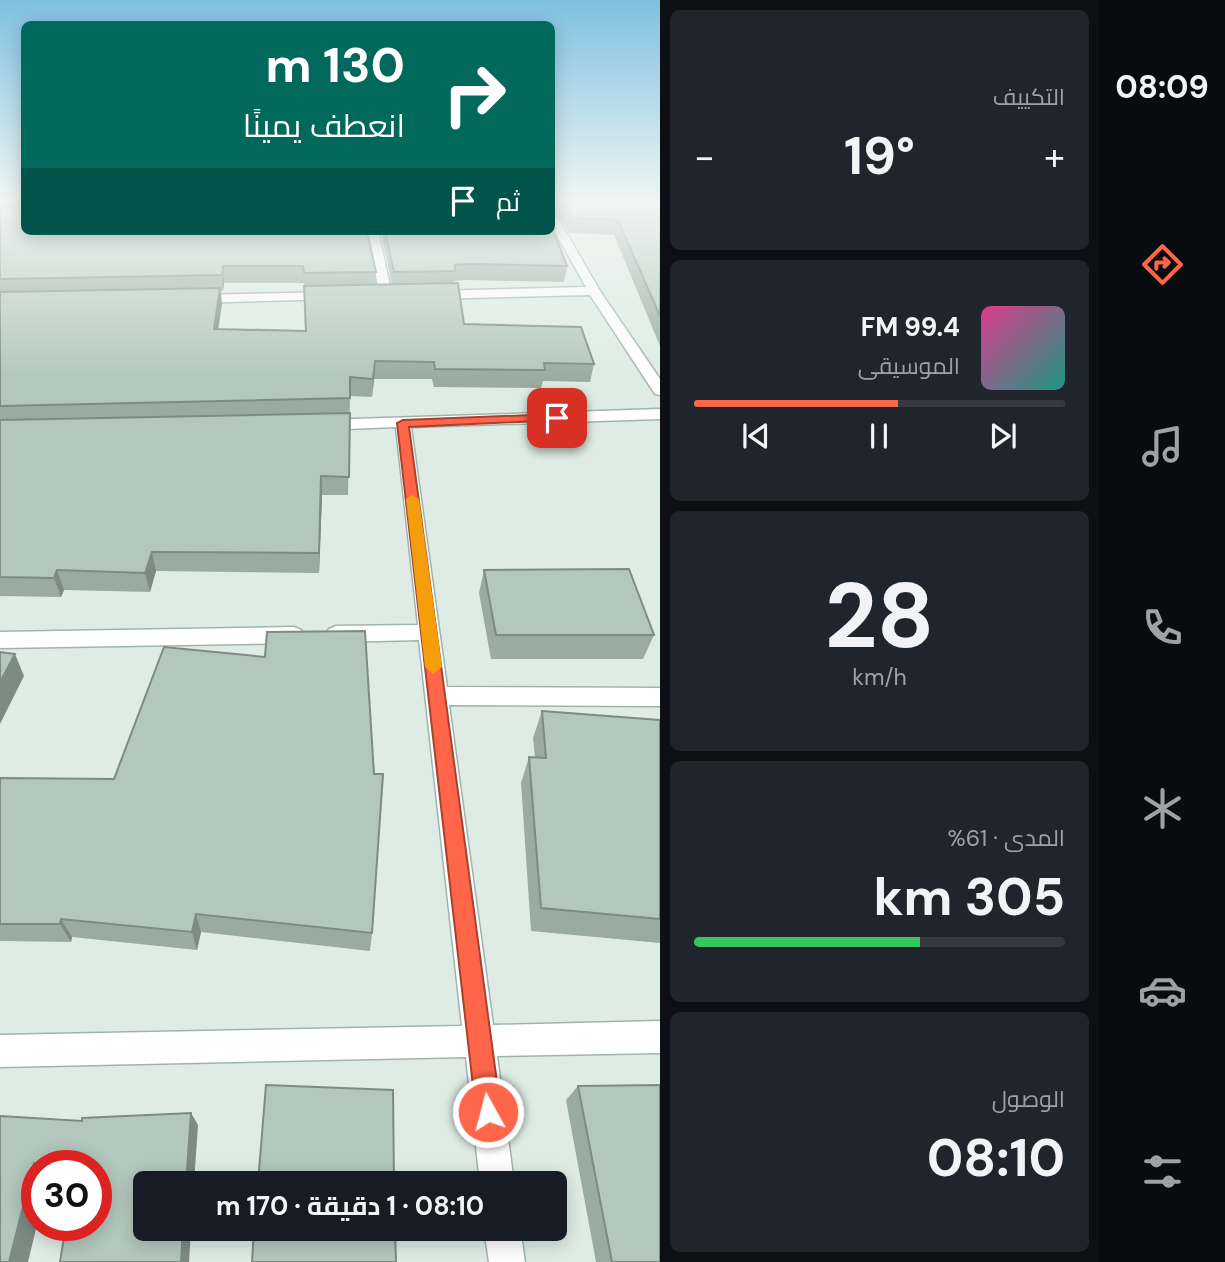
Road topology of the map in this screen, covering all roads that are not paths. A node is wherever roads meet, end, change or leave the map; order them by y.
1 (382, 262) edge
2 (577, 262) edge
3 (594, 292) junction
4 (345, 296) edge
5 (179, 299) edge
6 (660, 391) edge
7 (660, 414) edge
8 (403, 423) junction
9 (306, 425) edge
10 (429, 632) junction
11 (0, 640) edge
12 (437, 696) junction
13 (660, 697) edge
14 (660, 1037) edge
15 (479, 1041) junction
16 (0, 1051) edge
17 (495, 1171) edge
18 (504, 1241) edge
19 (507, 1262) edge

1 - 3 street
2 - 3 street
3 - 6 street
4 - 5 street
7 - 8 street
8 - 9 street
8 - 10 street
10 - 11 street
10 - 12 street
12 - 13 street
12 - 15 street
14 - 15 street
15 - 16 street
15 - 17 street
18 - 19 street

